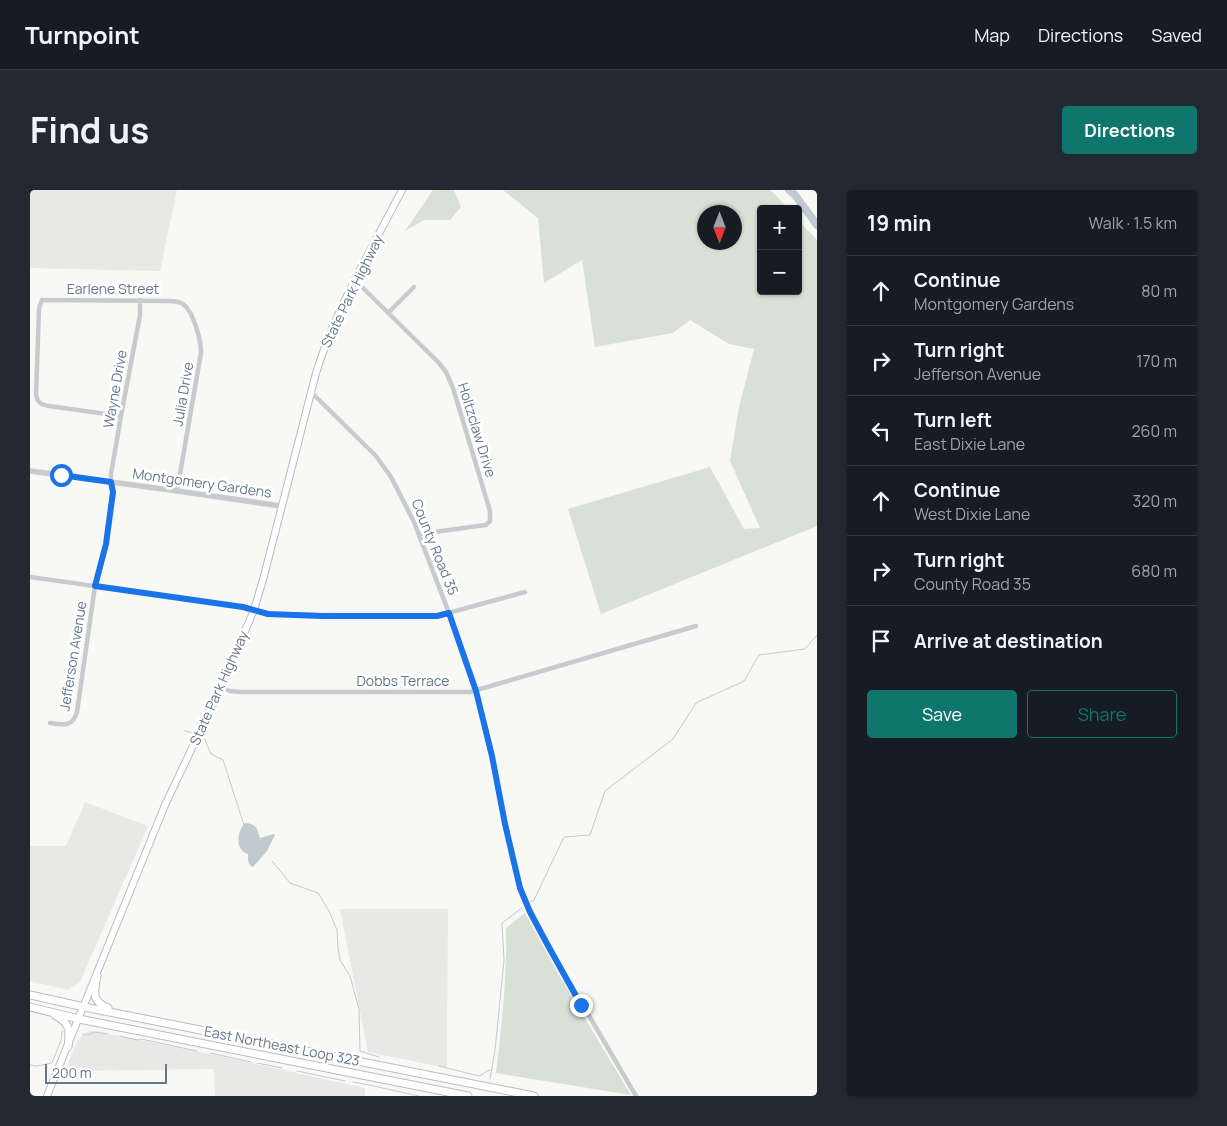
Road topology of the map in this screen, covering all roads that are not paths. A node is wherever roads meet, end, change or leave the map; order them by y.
1 (402, 190) edge
2 (354, 281) junction
3 (414, 287) dead end
4 (140, 300) junction
5 (183, 304) joint
6 (388, 313) junction
7 (311, 392) junction
8 (121, 416) junction
9 (30, 471) edge
10 (111, 482) junction
11 (177, 491) junction
12 (281, 506) junction
13 (419, 534) junction
14 (30, 578) edge
15 (95, 586) junction
16 (525, 592) dead end
17 (254, 610) junction
18 (449, 613) junction
19 (696, 626) dead end
20 (221, 688) junction
21 (476, 691) junction
22 (50, 724) dead end
23 (96, 976) junction
24 (30, 995) edge
25 (84, 1006) junction
26 (30, 1008) edge
27 (48, 1012) junction
28 (123, 1014) junction
29 (79, 1018) junction
30 (174, 1024) junction
31 (171, 1036) junction
32 (68, 1047) junction
33 (291, 1048) junction
34 (289, 1060) junction
35 (384, 1066) junction
36 (382, 1078) junction
37 (47, 1096) edge
38 (468, 1096) edge
39 (534, 1096) edge
40 (636, 1096) edge

1 - 2 main road, State Park Highway
2 - 6 street, Holtzclaw Drive
2 - 7 main road, State Park Highway
3 - 6 street
4 - 5 street, Earlene Street
4 - 8 street, Wayne Drive
4 - 8 street, Earlene Street
5 - 11 street, Julia Drive
6 - 13 street, Holtzclaw Drive
7 - 12 main road, State Park Highway
7 - 13 street, County Road 35
8 - 10 street, Wayne Drive
9 - 10 street, Montgomery Gardens
10 - 11 street, Montgomery Gardens
10 - 15 street, Jefferson Avenue
11 - 12 street, Montgomery Gardens
12 - 17 main road, State Park Highway
13 - 18 street, County Road 35
14 - 15 street
15 - 17 street
15 - 22 street, Jefferson Avenue
16 - 18 street
17 - 18 street
17 - 20 main road, State Park Highway
18 - 21 street, County Road 35
19 - 21 street, Dobbs Terrace
20 - 21 street, Dobbs Terrace
20 - 23 main road, State Park Highway
21 - 40 street, County Road 35
23 - 25 main road, State Park Highway
23 - 28 highway
24 - 25 highway, East Northeast Loop 323
25 - 28 highway, East Northeast Loop 323
25 - 29 main road, State Park Highway
26 - 27 highway, East Northeast Loop 323
27 - 29 highway, East Northeast Loop 323
27 - 32 highway
28 - 30 highway, East Northeast Loop 323
29 - 31 highway, East Northeast Loop 323
29 - 32 main road, State Park Highway
30 - 31 highway
30 - 33 highway, East Northeast Loop 323
31 - 34 highway, East Northeast Loop 323
32 - 37 main road, State Park Highway
33 - 34 highway
33 - 35 highway, East Northeast Loop 323
34 - 36 highway, East Northeast Loop 323
35 - 36 highway
35 - 39 highway, East Northeast Loop 323
36 - 38 highway, East Northeast Loop 323

